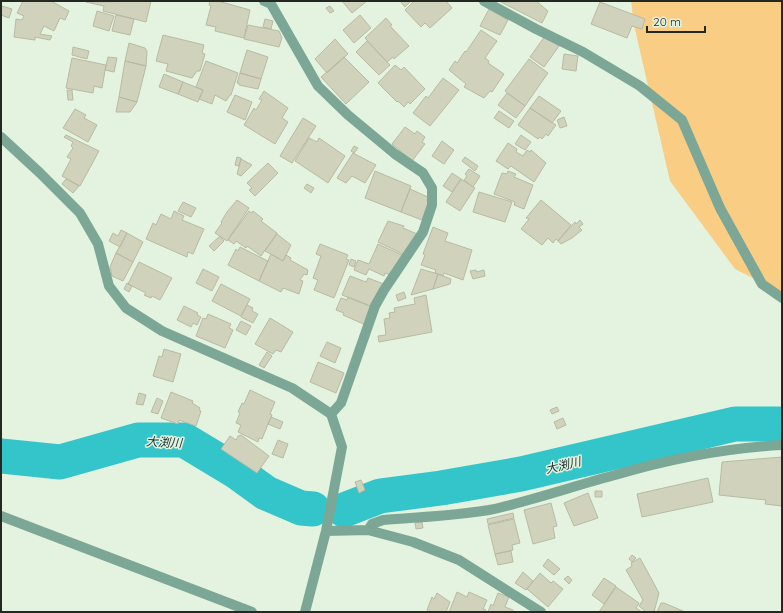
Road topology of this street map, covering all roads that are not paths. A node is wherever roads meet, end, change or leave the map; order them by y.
1 (264, 1) edge
2 (484, 1) edge
3 (1, 137) edge
4 (782, 298) edge
5 (331, 414) junction
6 (782, 445) edge
7 (1, 516) edge
8 (326, 530) junction
9 (368, 530) junction
10 (252, 612) edge
11 (305, 612) edge
12 (540, 612) edge

1 - 5 street
2 - 4 street
3 - 5 street
5 - 8 street
6 - 9 street
7 - 10 street
8 - 9 street
8 - 11 street
9 - 12 street

